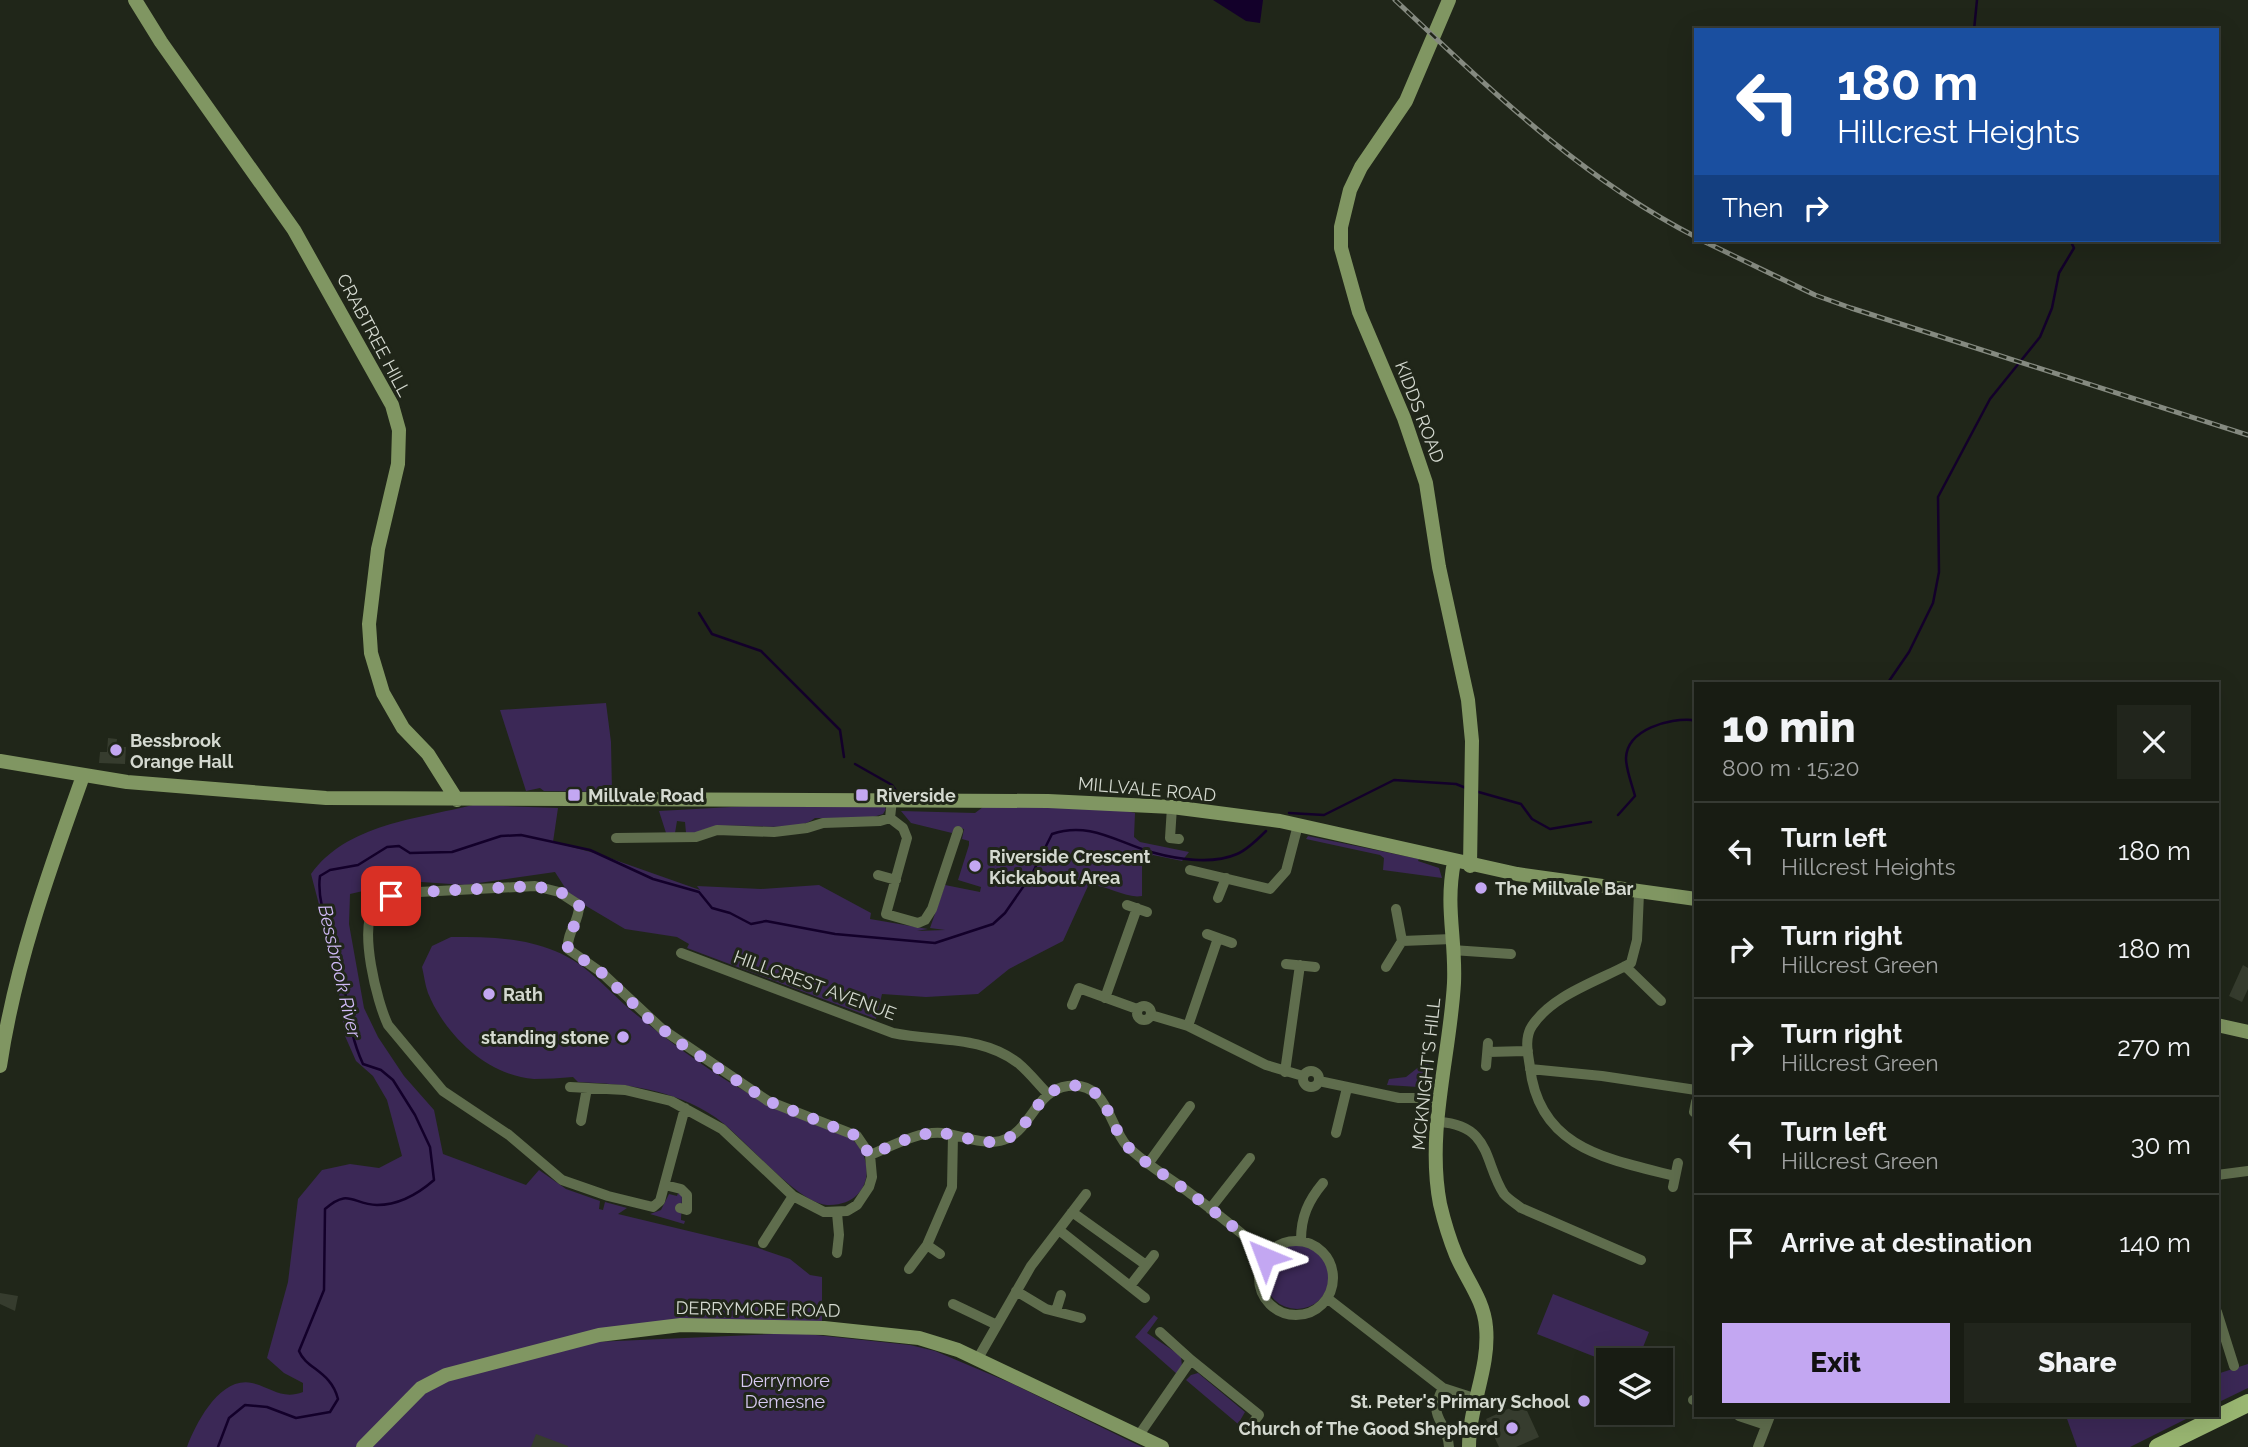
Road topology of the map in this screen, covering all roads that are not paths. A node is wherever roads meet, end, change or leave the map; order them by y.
1 (135, 0) edge
2 (1449, 0) edge
3 (0, 761) edge
4 (83, 776) junction
5 (457, 800) junction
6 (892, 800) junction
7 (1172, 807) junction
8 (890, 818) junction
9 (1298, 825) junction
10 (958, 831) dead end
11 (616, 838) dead end
12 (1179, 839) dead end
13 (1454, 862) junction
14 (1471, 866) junction
15 (1190, 870) dead end
16 (878, 876) dead end
17 (1226, 878) junction
18 (895, 880) junction
19 (1639, 893) junction
20 (1218, 898) dead end
21 (1694, 900) edge
22 (1137, 908) dead end
23 (1396, 909) dead end
24 (1206, 934) dead end
25 (1218, 938) junction
26 (1402, 941) junction
27 (1232, 943) dead end
28 (1452, 944) junction
29 (681, 953) dead end
30 (1511, 954) dead end
31 (704, 963) junction
32 (1286, 964) dead end
33 (1300, 965) junction
34 (1625, 966) junction
35 (1315, 967) dead end
36 (1386, 967) dead end
37 (699, 975) dead end
38 (1105, 998) junction
39 (1652, 998) dead end
40 (1072, 1005) dead end
41 (2219, 1025) edge
42 (1188, 1027) junction
43 (2248, 1032) edge
44 (1528, 1051) junction
45 (0, 1066) edge
46 (1486, 1066) dead end
47 (1530, 1069) junction
48 (1285, 1072) junction
49 (570, 1087) dead end
50 (587, 1088) junction
51 (1347, 1088) junction
52 (1694, 1090) edge
53 (1048, 1094) junction
54 (1441, 1098) junction
55 (1174, 1105) dead end
56 (685, 1108) junction
57 (581, 1121) dead end
58 (1439, 1122) junction
59 (1336, 1133) dead end
60 (953, 1135) junction
61 (870, 1155) junction
62 (1678, 1163) dead end
63 (1148, 1164) junction
64 (2248, 1171) edge
65 (1256, 1173) dead end
66 (2219, 1175) edge
67 (1323, 1183) dead end
68 (665, 1185) junction
69 (1086, 1194) dead end
70 (793, 1196) junction
71 (680, 1208) dead end
72 (1210, 1209) junction
73 (837, 1213) junction
74 (1073, 1213) junction
75 (757, 1227) dead end
76 (1059, 1230) junction
77 (1301, 1240) junction
78 (927, 1245) junction
79 (836, 1253) dead end
80 (940, 1254) dead end
81 (1267, 1254) junction
82 (1154, 1255) dead end
83 (1641, 1260) dead end
84 (1146, 1265) junction
85 (909, 1269) dead end
86 (1130, 1286) junction
87 (1016, 1292) junction
88 (1061, 1295) dead end
89 (1145, 1298) dead end
90 (1327, 1298) junction
91 (953, 1304) dead end
92 (1056, 1311) junction
93 (1081, 1318) dead end
94 (2219, 1318) edge
95 (997, 1325) junction
96 (1160, 1332) dead end
97 (977, 1360) junction
98 (1191, 1360) junction
99 (2234, 1366) dead end
100 (1443, 1388) junction
101 (1474, 1398) junction
102 (2248, 1403) edge
103 (1746, 1417) edge
104 (1768, 1420) edge
105 (1248, 1429) dead end
106 (1139, 1435) junction
107 (363, 1447) edge
108 (1162, 1447) edge
109 (1449, 1447) edge
110 (1469, 1447) edge
111 (1758, 1447) edge
112 (2158, 1447) edge

1 - 5 main road, CRABTREE HILL
2 - 14 main road, KIDDS ROAD
3 - 4 main road, MILLVALE ROAD
4 - 5 main road, MILLVALE ROAD
4 - 45 main road
5 - 6 main road, MILLVALE ROAD
6 - 7 main road, MILLVALE ROAD
6 - 8 street
7 - 9 main road, MILLVALE ROAD
7 - 12 street
8 - 11 street
8 - 18 street
9 - 13 main road, MILLVALE ROAD
9 - 17 street
10 - 18 street
13 - 14 main road, MILLVALE ROAD
13 - 28 main road, MCKNIGHT'S HILL
14 - 19 main road, MILLVALE ROAD
15 - 17 street
16 - 18 street
17 - 20 street
19 - 21 main road, MILLVALE ROAD
19 - 34 street
22 - 38 street
23 - 26 street
24 - 25 street
25 - 27 street
25 - 42 street
26 - 28 street
26 - 36 street
28 - 30 street
28 - 54 main road, MCKNIGHT'S HILL
29 - 31 street, HILLCREST AVENUE
31 - 37 street
31 - 53 street, HILLCREST AVENUE
32 - 33 street
33 - 35 street
33 - 48 street
34 - 39 street
34 - 44 street
38 - 40 street
38 - 42 street
41 - 43 main road
42 - 48 street
44 - 46 street
44 - 47 street
47 - 52 street
47 - 62 street
48 - 51 street
49 - 50 street
50 - 56 street
50 - 57 street
51 - 54 street
51 - 59 street
53 - 60 street
53 - 63 street
54 - 58 main road, MCKNIGHT'S HILL
55 - 63 street
56 - 68 street
56 - 70 street
58 - 83 street
58 - 101 main road, MCKNIGHT'S HILL
60 - 61 street
60 - 78 street
61 - 68 street
61 - 73 street
63 - 72 street
64 - 66 street
65 - 72 street
67 - 77 street
68 - 71 street
69 - 74 street
70 - 73 street
70 - 75 street
72 - 81 street
73 - 79 street
74 - 76 street
74 - 84 street
76 - 86 street
76 - 87 street
77 - 81 street
77 - 90 street
78 - 80 street
78 - 85 street
81 - 90 street
82 - 84 street
84 - 86 street
86 - 89 street
87 - 92 street
87 - 95 street
88 - 92 street
90 - 100 street
91 - 95 street
92 - 93 street
94 - 99 street
95 - 97 street
96 - 98 street
97 - 106 main road, DERRYMORE ROAD
97 - 107 main road, DERRYMORE ROAD
98 - 105 street
98 - 106 street
100 - 101 street
100 - 109 street
101 - 110 main road, MCKNIGHT'S HILL
102 - 112 main road
103 - 104 street
104 - 111 street
106 - 108 main road, DERRYMORE ROAD

